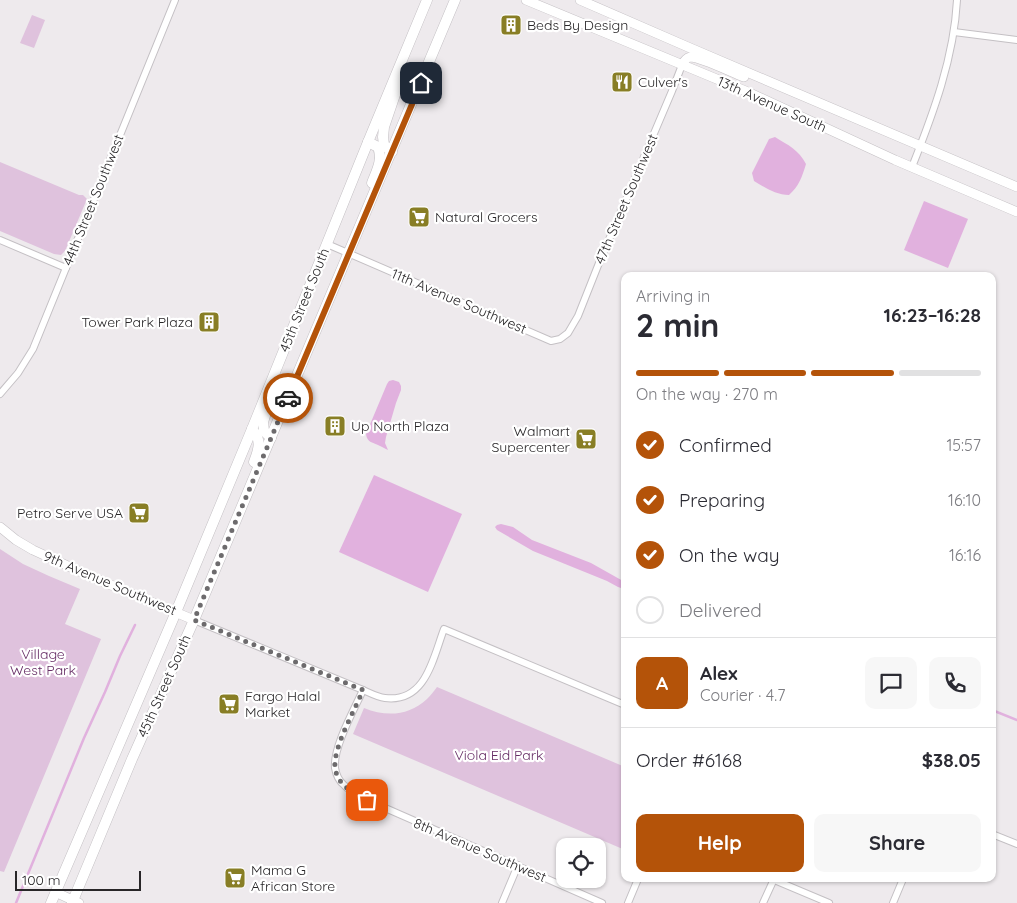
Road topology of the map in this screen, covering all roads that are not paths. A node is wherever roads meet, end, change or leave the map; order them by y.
1 (175, 0) edge
2 (427, 0) edge
3 (455, 0) edge
4 (526, 0) edge
5 (580, 0) edge
6 (957, 0) edge
7 (954, 32) junction
8 (1017, 40) edge
9 (410, 43) junction
10 (682, 65) junction
11 (787, 89) junction
12 (368, 142) junction
13 (920, 146) junction
14 (392, 152) junction
15 (912, 167) junction
16 (1017, 187) edge
17 (367, 212) junction
18 (1017, 212) edge
19 (0, 240) edge
20 (326, 244) junction
21 (348, 254) junction
22 (66, 268) junction
23 (291, 331) junction
24 (568, 333) joint
25 (0, 394) edge
26 (252, 429) junction
27 (271, 438) junction
28 (0, 526) edge
29 (230, 534) junction
30 (176, 612) junction
31 (194, 620) junction
32 (363, 690) junction
33 (621, 703) edge
34 (996, 836) edge
35 (1017, 844) edge
36 (518, 866) junction
37 (637, 882) edge
38 (772, 882) edge
39 (780, 882) edge
40 (902, 882) edge
41 (55, 892) junction
42 (75, 902) edge
43 (51, 903) edge
44 (502, 903) edge
45 (602, 903) edge
46 (628, 903) edge
47 (763, 903) edge
48 (828, 903) edge
49 (893, 903) edge

1 - 22 street, 44th Street Southwest
2 - 9 main road, 45th Street South
3 - 14 main road, 45th Street South
4 - 10 main road, 13th Avenue South
5 - 11 main road, 13th Avenue South
6 - 7 street
7 - 8 street
7 - 13 street
9 - 12 main road, 45th Street South
9 - 14 main road
10 - 11 main road
10 - 15 main road, 13th Avenue South
10 - 24 street, 47th Street Southwest
11 - 13 main road, 13th Avenue South
12 - 17 main road
12 - 20 main road, 45th Street South
13 - 15 street
13 - 16 main road, 13th Avenue South
14 - 17 main road, 45th Street South
15 - 18 main road, 13th Avenue South
17 - 21 main road, 45th Street South
19 - 22 street
20 - 21 street, 11th Avenue Southwest
20 - 23 main road, 45th Street South
21 - 24 street, 11th Avenue Southwest
21 - 27 main road, 45th Street South
22 - 25 street, 44th Street Southwest
23 - 26 main road, 45th Street South
23 - 27 main road
26 - 29 main road
26 - 30 main road, 45th Street South
27 - 29 main road, 45th Street South
28 - 30 main road, 9th Avenue Southwest
29 - 31 main road, 45th Street South
30 - 31 main road, 9th Avenue Southwest
30 - 41 main road, 45th Street South
31 - 32 street, 9th Avenue Southwest
31 - 42 main road, 45th Street South
32 - 33 street
32 - 36 street, 8th Avenue Southwest
34 - 35 street
36 - 44 street
36 - 45 street, 8th Avenue Southwest
37 - 46 street
38 - 47 street
39 - 48 street
40 - 49 street
41 - 42 main road
41 - 43 main road, 45th Street South

